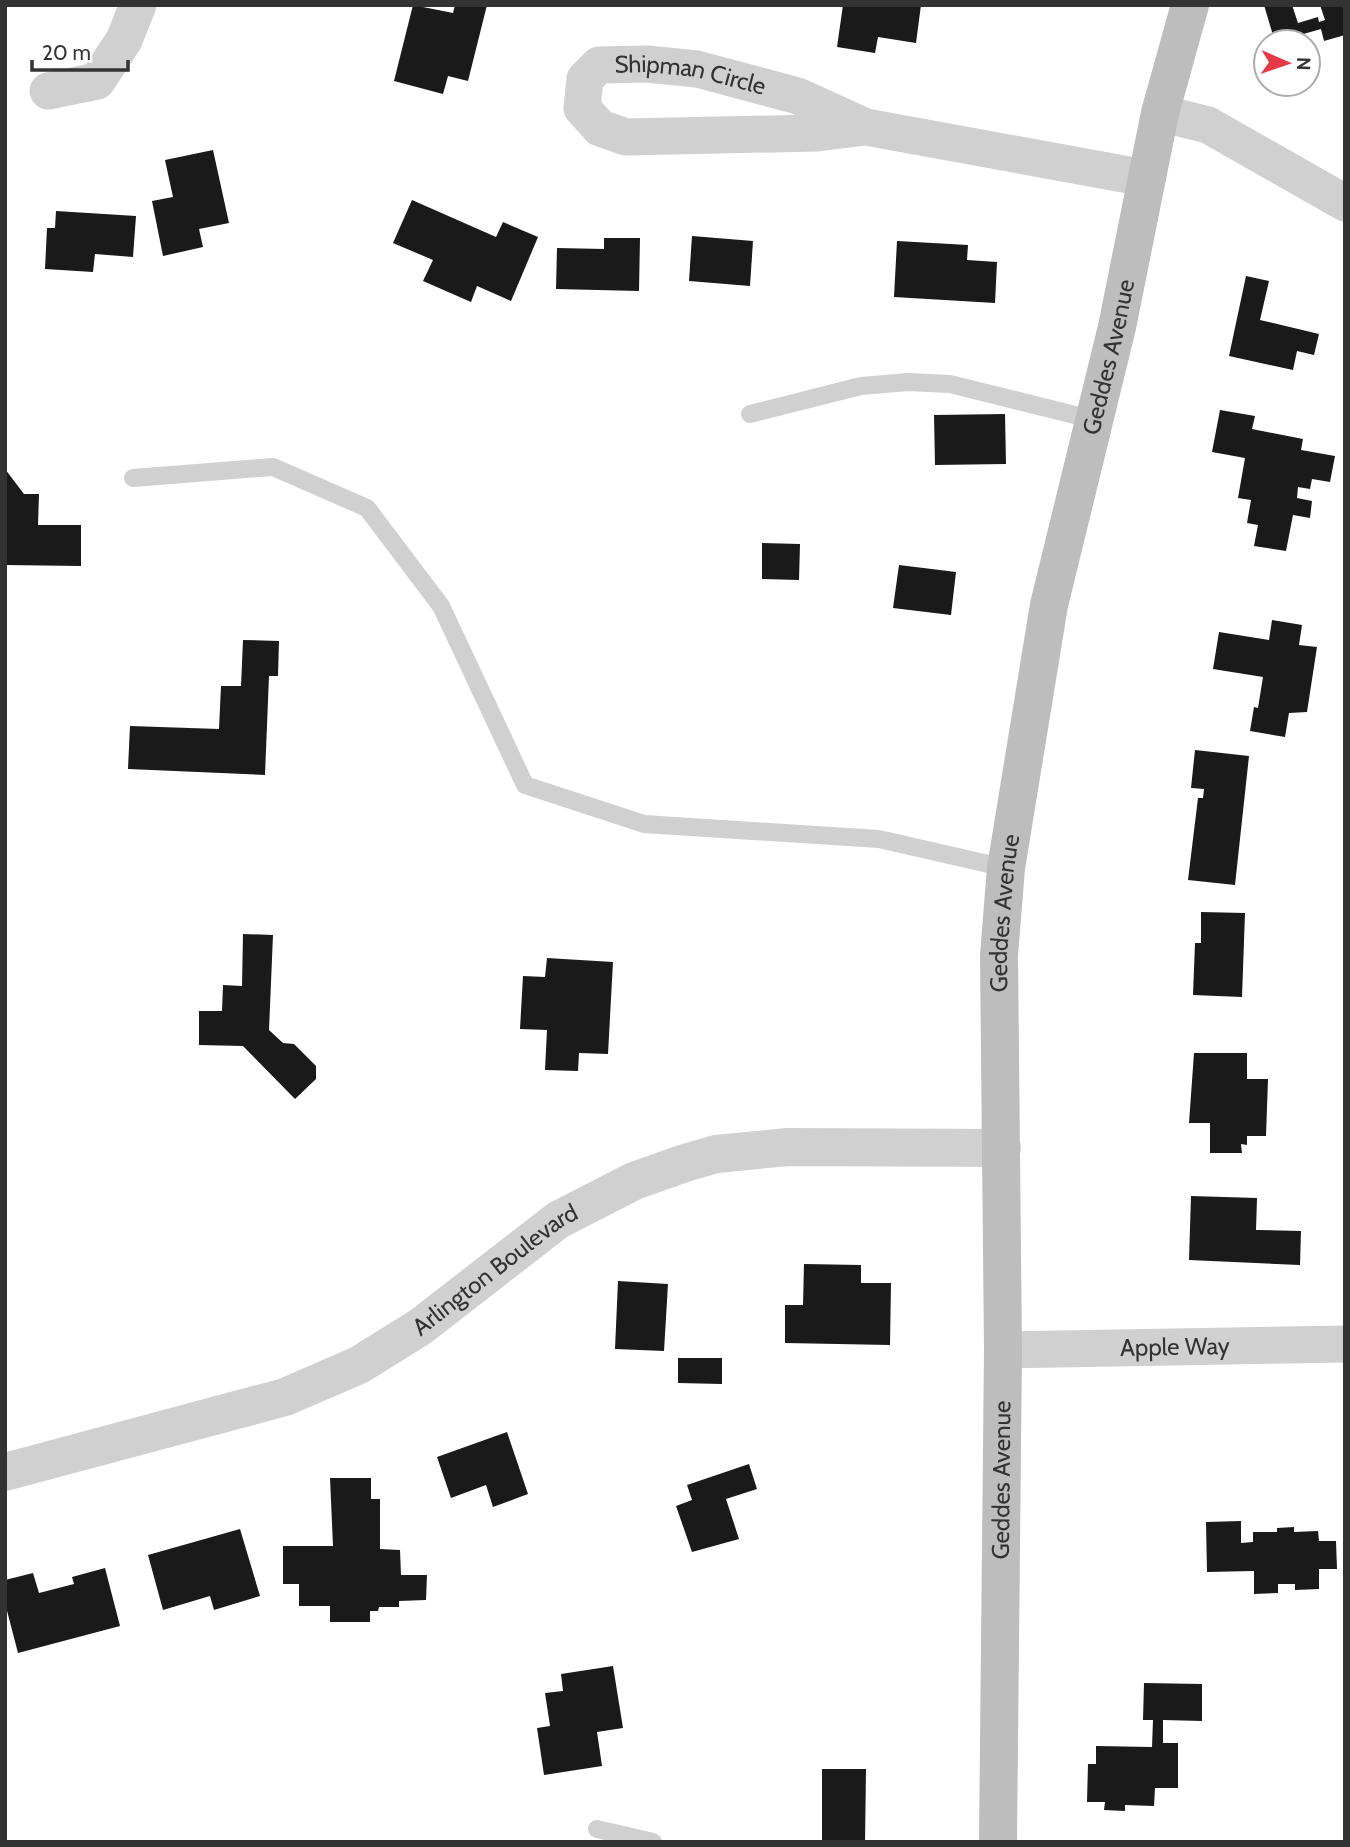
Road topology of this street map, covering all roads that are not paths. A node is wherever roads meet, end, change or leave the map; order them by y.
1 (138, 5) edge
2 (1190, 5) edge
3 (48, 91) dead end
4 (1160, 113) junction
5 (866, 127) junction
6 (1145, 178) junction
7 (1335, 188) edge
8 (750, 415) dead end
9 (1095, 420) junction
10 (133, 478) dead end
11 (1006, 868) junction
12 (1002, 1148) junction
13 (1345, 1344) edge
14 (1003, 1350) junction
15 (5, 1472) edge
16 (597, 1829) dead end
17 (653, 1842) edge
18 (998, 1842) edge

1 - 3 street
2 - 4 main road, Geddes Avenue
4 - 6 main road, Geddes Avenue
4 - 7 street
5 - 5 street, Shipman Circle
5 - 6 street, Shipman Circle
6 - 9 main road, Geddes Avenue
8 - 9 lane
9 - 11 main road, Geddes Avenue
10 - 11 lane
11 - 12 main road, Geddes Avenue
12 - 14 main road, Geddes Avenue
12 - 15 street, Arlington Boulevard
13 - 14 street, Apple Way
14 - 18 main road, Geddes Avenue
16 - 17 lane

